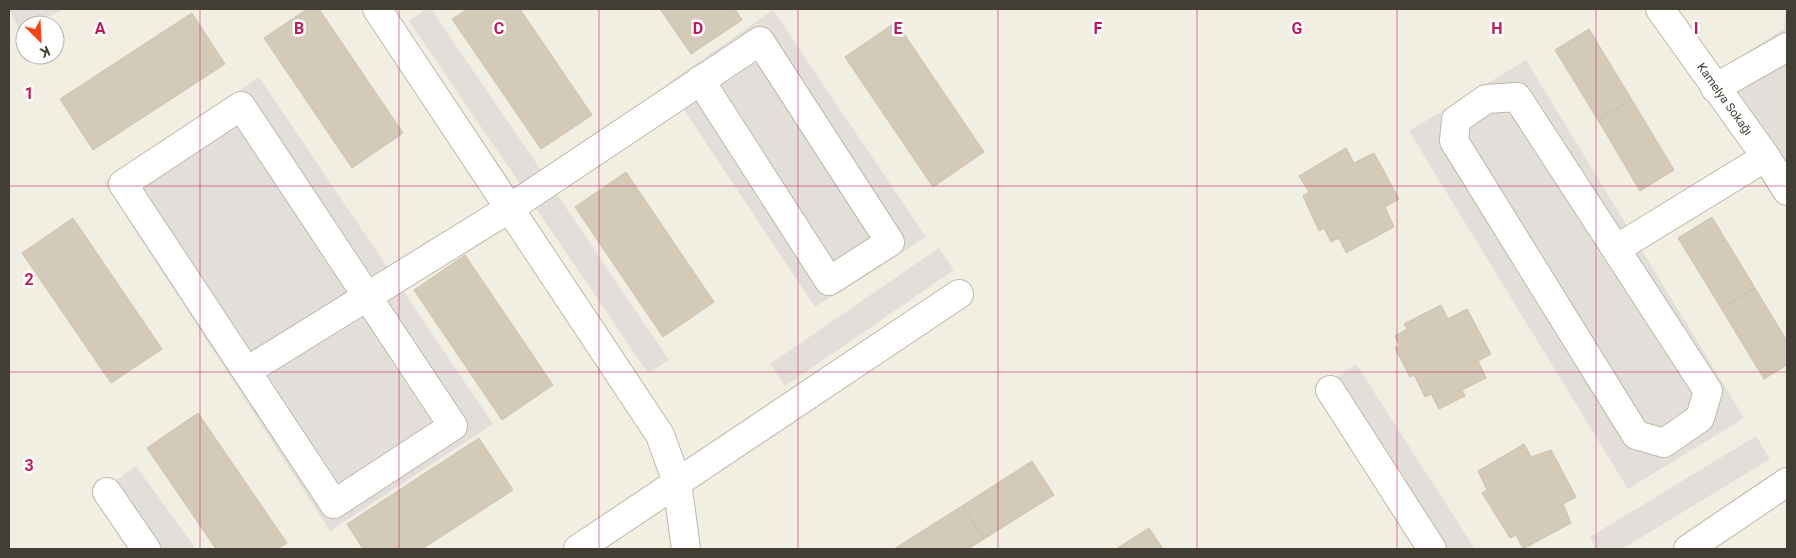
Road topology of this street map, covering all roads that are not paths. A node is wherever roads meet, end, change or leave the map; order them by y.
1 (377, 9) edge
2 (1660, 9) edge
3 (1787, 46) edge
4 (700, 80) junction
5 (1715, 88) junction
6 (1766, 157) junction
7 (1787, 191) edge
8 (510, 208) junction
9 (1616, 249) junction
10 (958, 294) dead end
11 (367, 297) junction
12 (246, 371) junction
13 (1330, 390) dead end
14 (677, 482) junction
15 (1787, 482) edge
16 (107, 492) dead end
17 (146, 549) edge
18 (578, 549) edge
19 (686, 549) edge
20 (1432, 549) edge
21 (1688, 549) edge

1 - 8 street
2 - 5 street, Kamelya Sokağı
3 - 5 street
4 - 4 street
4 - 8 street
5 - 6 street, Kamelya Sokağı
6 - 7 street, Kamelya Sokağı
6 - 9 street
8 - 11 street
8 - 14 street
9 - 9 street
10 - 14 street
11 - 12 street
11 - 12 street
11 - 12 street
13 - 20 street
14 - 18 street
14 - 19 street
15 - 21 street
16 - 17 street

